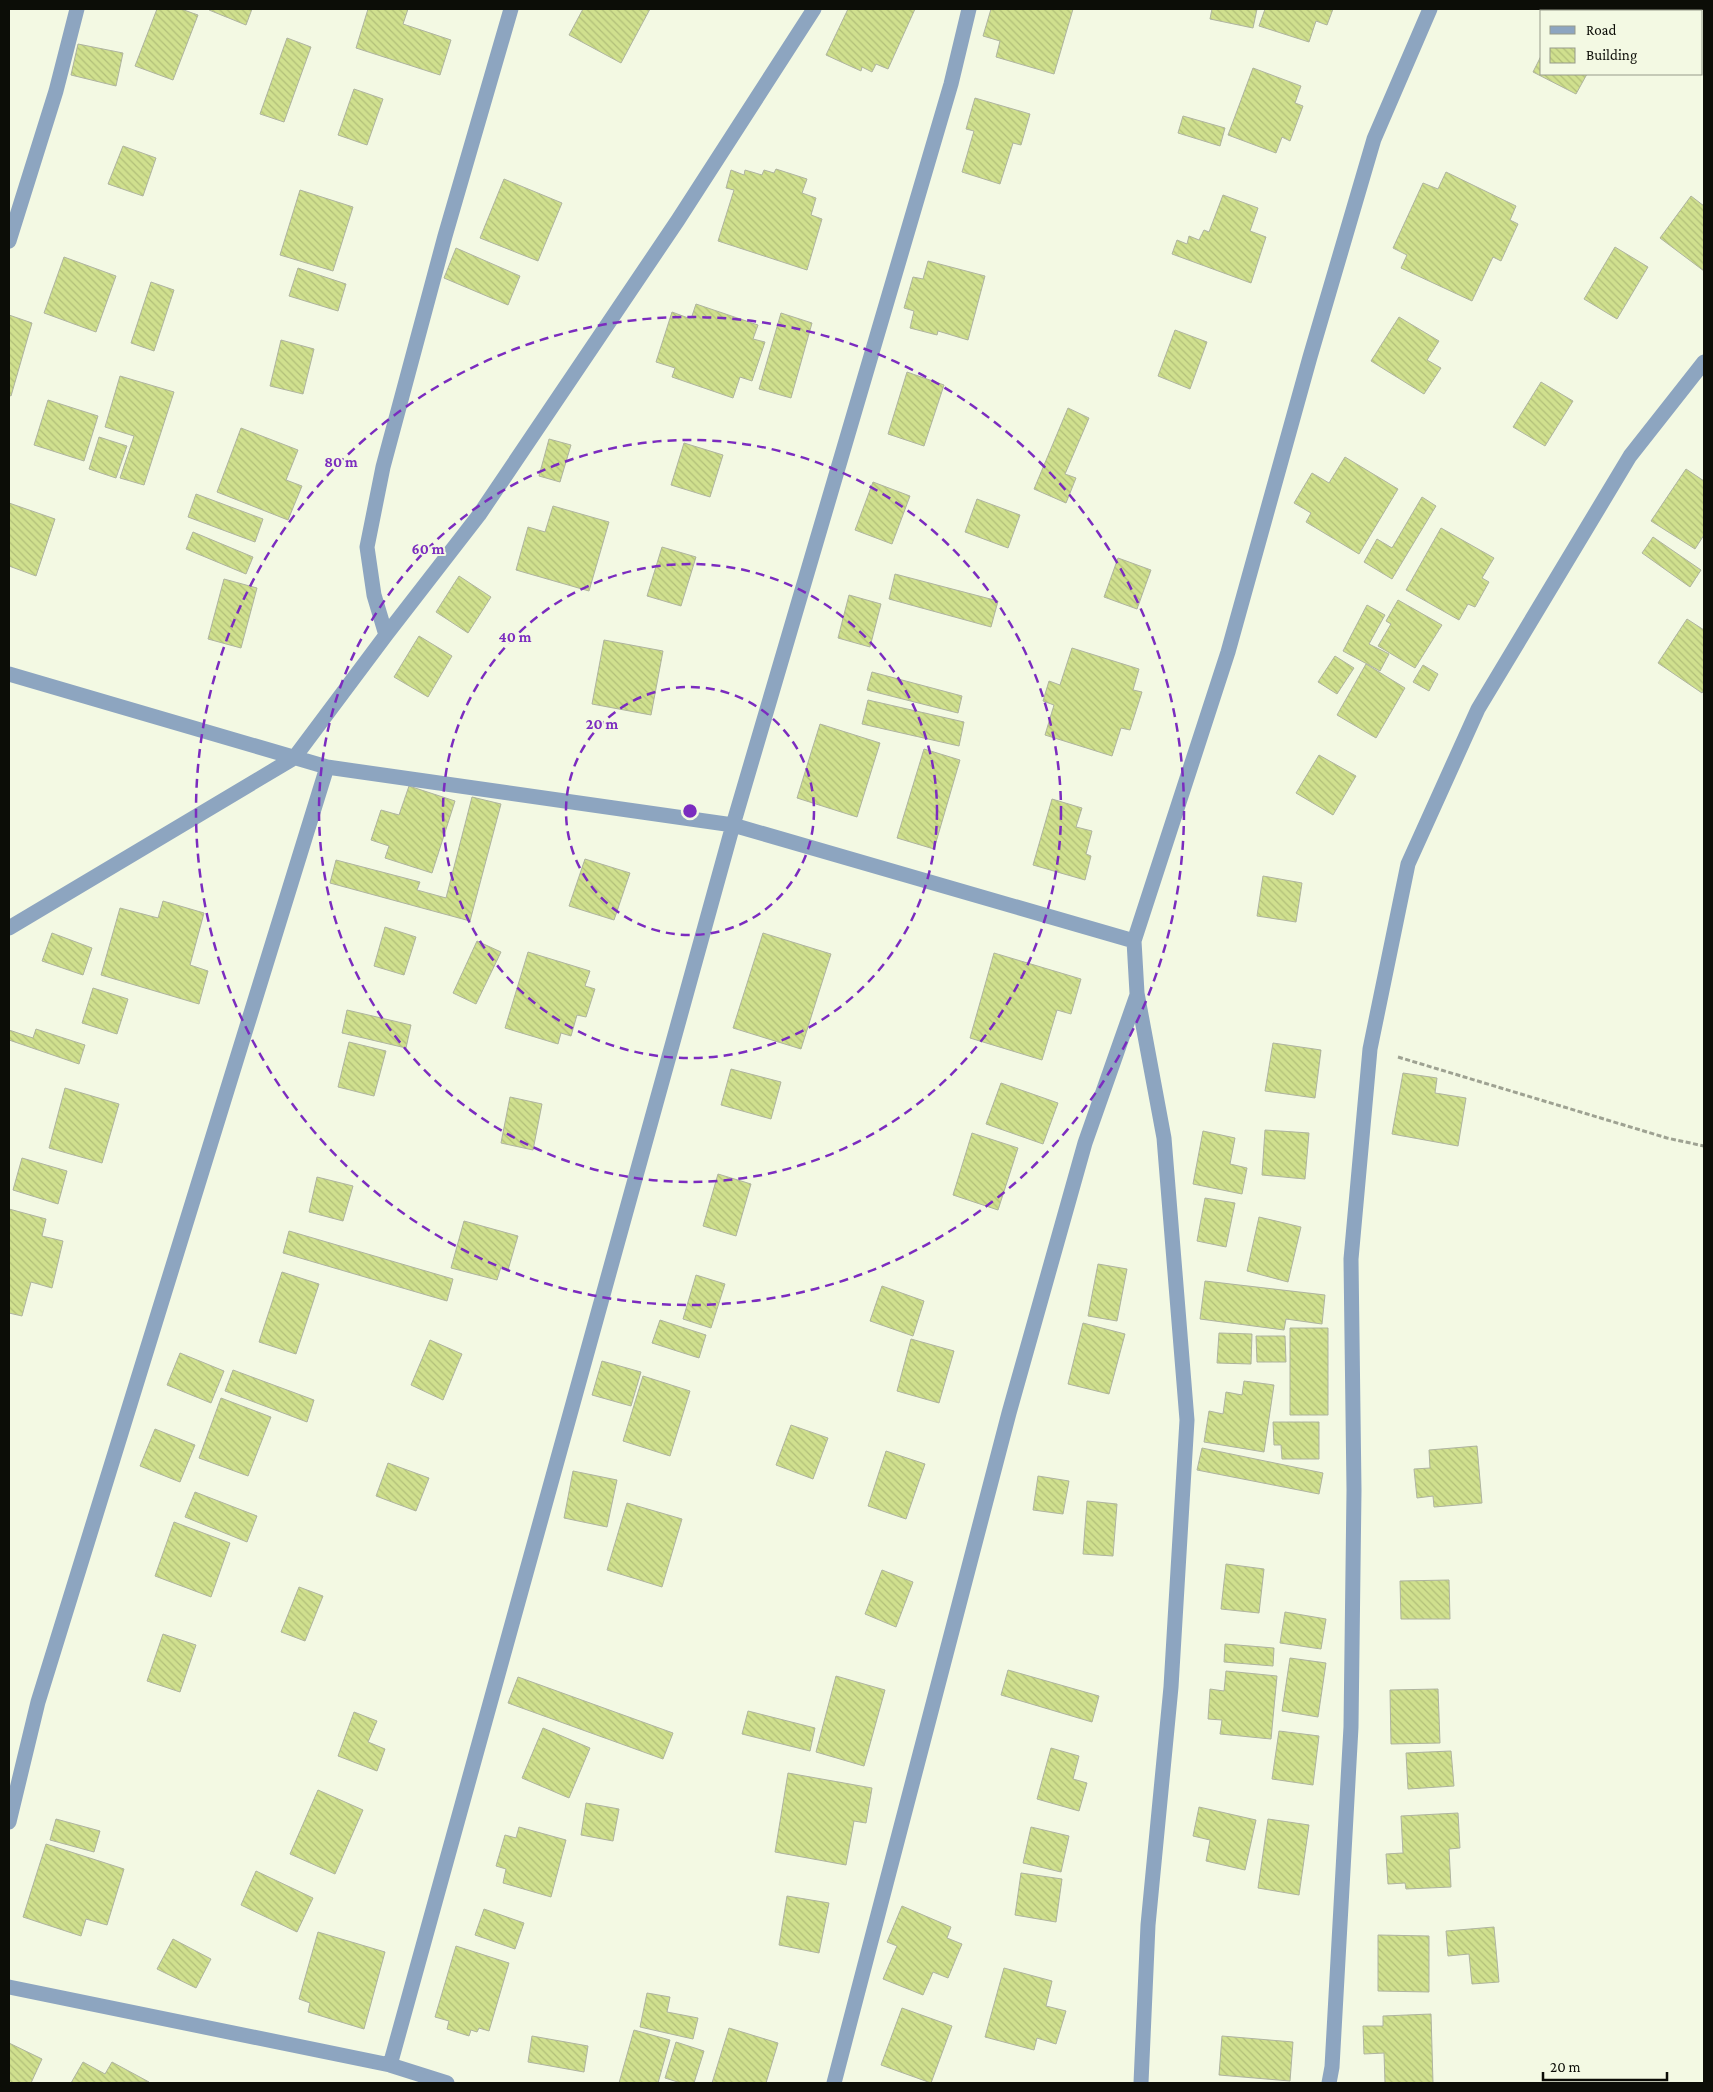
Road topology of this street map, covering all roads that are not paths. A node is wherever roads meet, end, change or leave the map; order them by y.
1 (77, 9) edge
2 (511, 9) edge
3 (814, 9) edge
4 (969, 9) edge
5 (1430, 9) edge
6 (9, 241) edge
7 (1704, 362) edge
8 (386, 635) junction
9 (9, 674) edge
10 (294, 758) junction
11 (327, 766) junction
12 (733, 825) junction
13 (9, 928) edge
14 (1134, 941) junction
15 (1137, 993) junction
16 (9, 1822) edge
17 (9, 1987) edge
18 (390, 2065) junction
19 (447, 2083) edge
20 (834, 2083) edge
21 (1140, 2083) edge
22 (1329, 2083) edge

1 - 6 street
2 - 8 street
3 - 8 street
4 - 12 street
5 - 14 street
7 - 22 street
8 - 10 street
9 - 10 street
10 - 11 street
10 - 13 street
11 - 12 street
11 - 16 street
12 - 14 street
12 - 18 street
14 - 15 street
15 - 20 street
15 - 21 street
17 - 18 street
18 - 19 street

